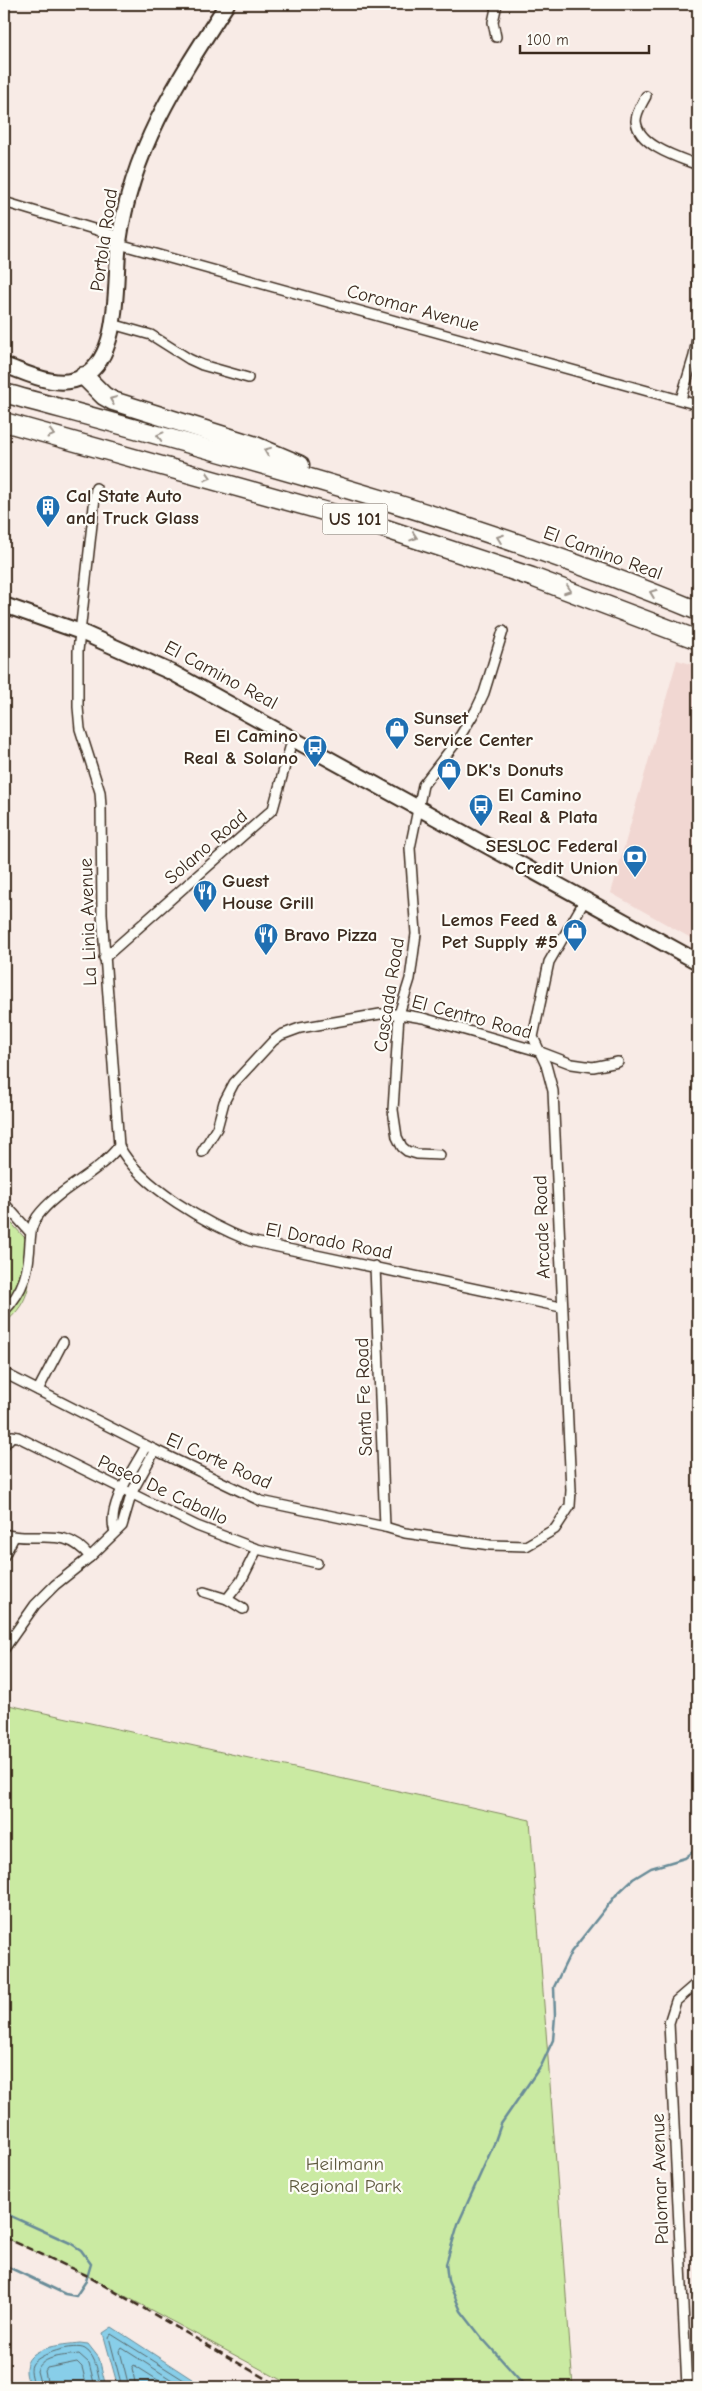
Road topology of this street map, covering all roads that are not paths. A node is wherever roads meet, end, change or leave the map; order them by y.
1 (227, 4) edge
2 (497, 4) edge
3 (496, 38) dead end
4 (646, 96) dead end
5 (698, 165) edge
6 (4, 202) edge
7 (698, 234) edge
8 (120, 240) junction
9 (698, 283) edge
10 (112, 324) junction
11 (698, 332) edge
12 (4, 365) edge
13 (84, 376) junction
14 (248, 378) dead end
15 (4, 393) edge
16 (681, 400) junction
17 (698, 405) edge
18 (4, 422) edge
19 (96, 488) dead end
20 (377, 496) junction
21 (4, 605) edge
22 (698, 611) edge
23 (503, 631) dead end
24 (82, 632) junction
25 (698, 640) edge
26 (292, 737) junction
27 (418, 807) junction
28 (585, 900) junction
29 (104, 958) junction
30 (698, 962) edge
31 (399, 1014) junction
32 (538, 1052) junction
33 (618, 1062) dead end
34 (119, 1146) junction
35 (202, 1152) dead end
36 (440, 1155) dead end
37 (4, 1203) edge
38 (30, 1231) junction
39 (375, 1266) junction
40 (561, 1307) junction
41 (4, 1311) edge
42 (62, 1342) dead end
43 (4, 1373) edge
44 (38, 1390) junction
45 (4, 1445) edge
46 (146, 1446) junction
47 (155, 1450) junction
48 (133, 1467) junction
49 (143, 1472) junction
50 (123, 1488) junction
51 (132, 1492) junction
52 (385, 1527) junction
53 (115, 1532) junction
54 (4, 1534) edge
55 (14, 1537) junction
56 (526, 1546) joint
57 (257, 1549) junction
58 (4, 1556) edge
59 (90, 1557) junction
60 (316, 1563) dead end
61 (204, 1592) dead end
62 (228, 1599) junction
63 (243, 1609) dead end
64 (4, 1649) edge
65 (698, 1982) edge
66 (687, 2387) edge

1 - 8 main road, Portola Road
2 - 3 street
4 - 5 street
6 - 8 street, Coromar Avenue
7 - 9 street
8 - 10 main road, Portola Road
8 - 16 street, Coromar Avenue
10 - 13 main road, Portola Road
10 - 14 street
11 - 16 street
12 - 13 main road
20 -> 13 highway
20 -> 15 highway, El Camino Real / US 101
16 - 17 street, Coromar Avenue
18 -> 25 highway, US 101
19 - 24 street, La Linia Avenue
22 -> 20 highway, El Camino Real / US 101
21 - 24 main road, El Camino Real
23 - 27 street, Cascada Road
24 - 26 main road, El Camino Real
24 - 29 street, La Linia Avenue
26 - 27 main road, El Camino Real
26 - 29 street, Solano Road
27 - 28 main road, El Camino Real
27 - 31 street, Cascada Road
28 - 30 main road, El Camino Real
28 - 32 street, Arcade Road
29 - 34 street, La Linia Avenue
31 - 32 street, El Centro Road
31 - 35 street, El Centro Road
31 - 36 street, Cascada Road
32 - 33 street, El Centro Road
32 - 40 street, Arcade Road
34 - 38 street
34 - 39 street, El Dorado Road
37 - 38 street
38 - 41 street
39 - 40 street, El Dorado Road
39 - 52 street, Santa Fe Road
40 - 56 street, Arcade Road
42 - 44 street
43 - 44 street, El Corte Road
44 - 46 street, El Corte Road
45 - 50 street, Paseo De Caballo
46 - 47 street, El Corte Road
46 - 48 street
47 - 49 street
47 - 52 street, El Corte Road
48 - 49 street
48 - 50 street
49 - 51 street
50 - 51 street, Paseo De Caballo
50 - 53 street
51 - 53 street
51 - 57 street, Paseo De Caballo
52 - 56 street, El Corte Road
53 - 59 street
54 - 55 street
55 - 58 street
55 - 59 street
57 - 60 street, Paseo De Caballo
57 - 62 street
59 - 64 street
61 - 62 street
62 - 63 street
65 - 66 street, Palomar Avenue

